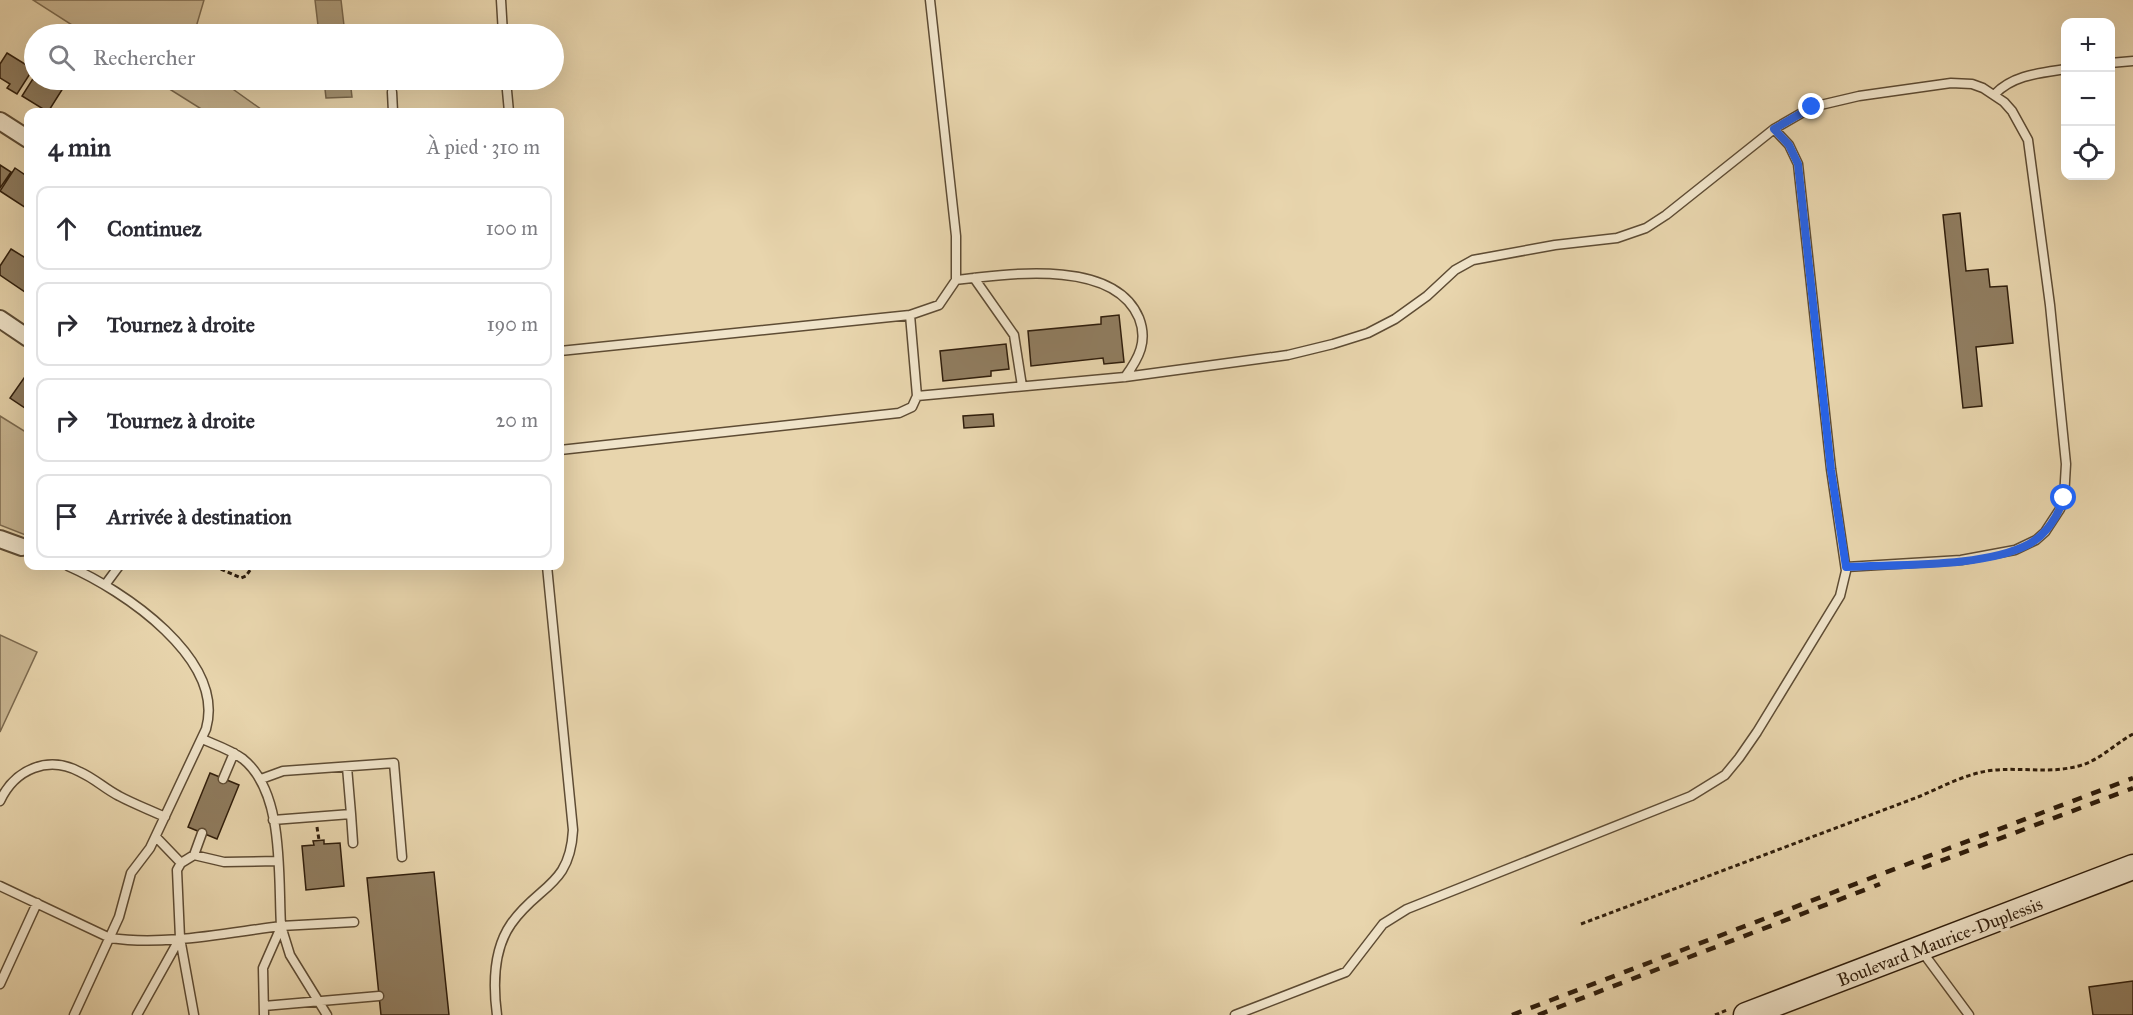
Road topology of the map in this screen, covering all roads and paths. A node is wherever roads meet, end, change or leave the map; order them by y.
1 (501, 0) edge
2 (930, 0) edge
3 (502, 24) edge
4 (2133, 61) edge
5 (2115, 63) edge
6 (2061, 70) edge
7 (507, 90) edge
8 (392, 92) dead end
9 (1995, 94) junction
10 (393, 108) edge
11 (509, 108) edge
12 (0, 121) edge
13 (1774, 129) junction
14 (24, 136) edge
15 (974, 278) junction
16 (956, 280) junction
17 (910, 315) junction
18 (0, 319) edge
19 (24, 335) edge
20 (564, 351) edge
21 (1125, 377) junction
22 (1022, 386) junction
23 (917, 396) junction
24 (564, 450) edge
25 (0, 539) edge
26 (24, 548) edge
27 (1846, 567) junction
28 (76, 570) edge
29 (116, 570) edge
30 (223, 570) edge
31 (250, 570) edge
32 (548, 570) edge
33 (105, 585) junction
34 (2133, 734) edge
35 (202, 739) junction
36 (234, 753) junction
37 (347, 767) junction
38 (223, 779) dead end
39 (261, 779) junction
40 (0, 801) edge
41 (351, 814) junction
42 (165, 817) junction
43 (273, 820) junction
44 (202, 833) dead end
45 (156, 837) junction
46 (353, 843) dead end
47 (194, 855) junction
48 (402, 857) dead end
49 (277, 861) junction
50 (181, 863) junction
51 (2133, 867) edge
52 (0, 886) edge
53 (37, 903) junction
54 (354, 922) dead end
55 (1581, 924) dead end
56 (281, 926) junction
57 (110, 938) junction
58 (180, 938) junction
59 (1921, 949) junction
60 (0, 984) edge
61 (379, 996) dead end
62 (319, 1001) junction
63 (264, 1011) edge
64 (74, 1015) edge
65 (137, 1015) edge
66 (194, 1015) edge
67 (327, 1015) edge
68 (497, 1015) edge
69 (1235, 1015) edge
70 (1746, 1015) edge
71 (1968, 1015) edge

1 - 3 lane
2 - 16 lane
4 - 5 lane
6 - 9 lane
7 - 11 lane
8 - 10 lane
9 - 13 lane
9 - 27 lane
12 - 14 street
13 - 21 lane
13 - 27 lane
15 - 16 lane
15 - 21 lane
15 - 22 lane
16 - 17 lane
17 - 20 lane
17 - 23 lane
18 - 19 street
21 - 22 lane
22 - 23 lane
23 - 24 lane
25 - 26 street
27 - 69 lane
28 - 33 lane
29 - 33 lane
30 - 31 path
32 - 68 lane
33 - 35 lane
34 - 55 path
35 - 36 lane
35 - 42 lane
36 - 38 lane
36 - 39 lane
37 - 39 lane
37 - 41 lane
37 - 48 lane
39 - 43 lane
40 - 42 lane
41 - 43 lane
41 - 46 lane
42 - 45 lane
43 - 49 lane
44 - 47 lane
45 - 50 lane
45 - 57 lane
47 - 49 lane
47 - 50 lane
49 - 56 lane
50 - 58 lane
51 - 59 street, Boulevard Maurice-Duplessis
52 - 53 lane
53 - 57 lane
53 - 60 lane
54 - 56 lane
56 - 58 lane
56 - 62 lane
56 - 63 lane
57 - 58 lane
57 - 64 lane
58 - 65 lane
58 - 66 lane
59 - 70 street, Boulevard Maurice-Duplessis
59 - 71 lane
61 - 62 lane
62 - 63 lane
62 - 67 lane

